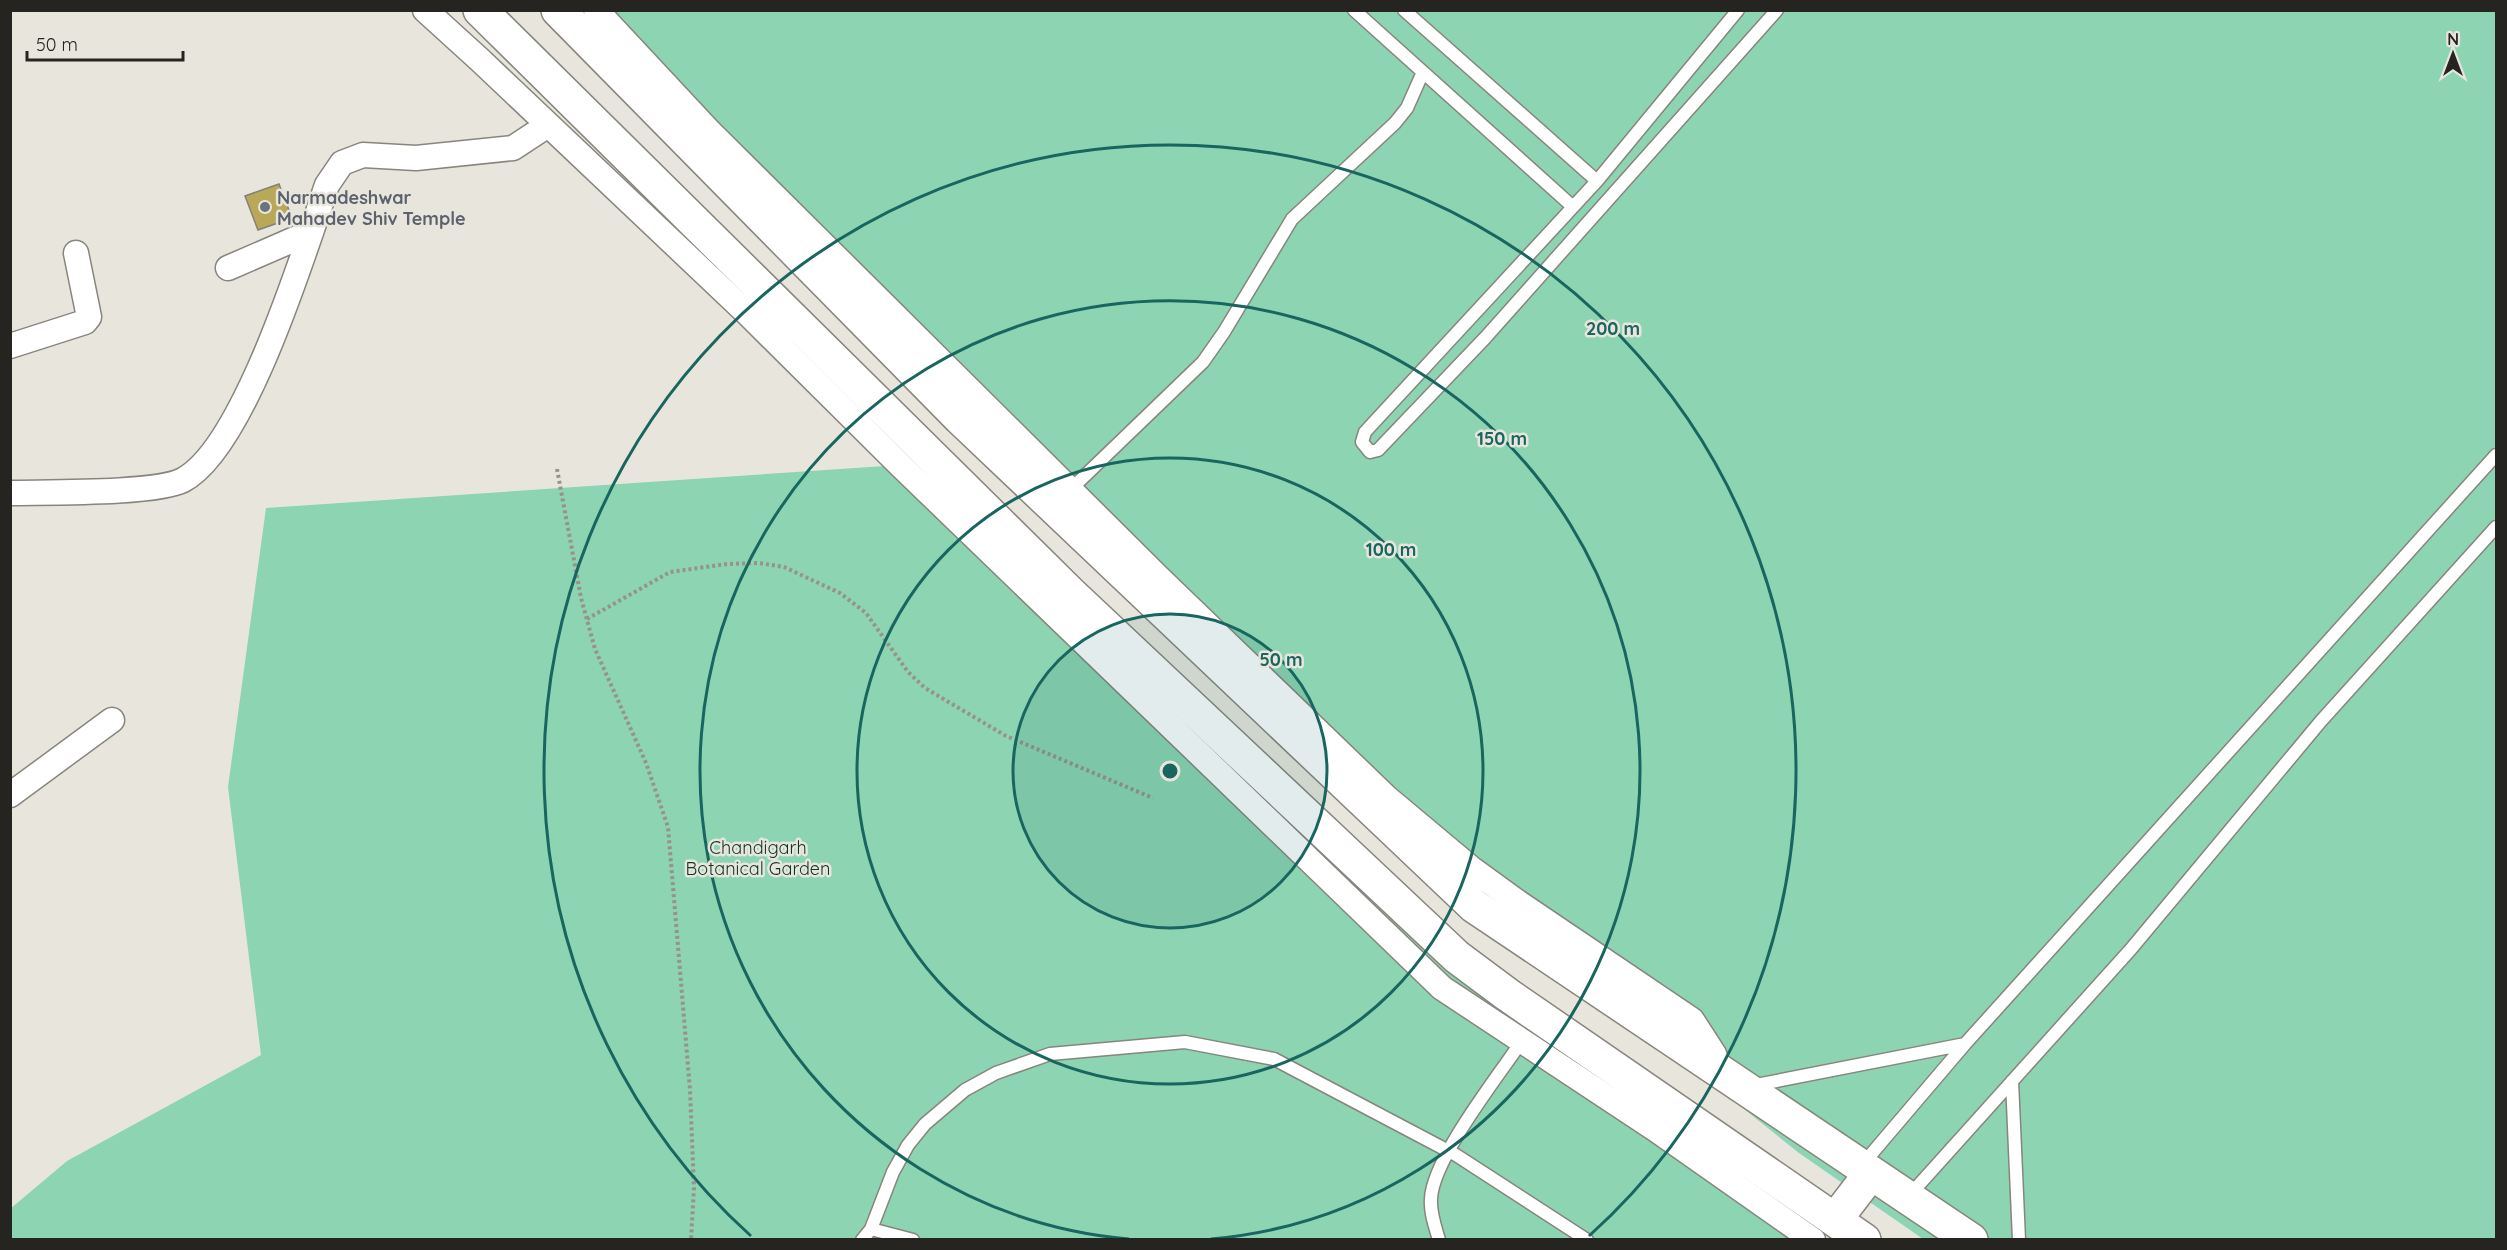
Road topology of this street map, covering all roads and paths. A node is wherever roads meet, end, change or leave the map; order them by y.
1 (425, 10) edge
2 (480, 10) edge
3 (558, 10) edge
4 (596, 10) edge
5 (1354, 10) edge
6 (1404, 10) edge
7 (1738, 10) edge
8 (1777, 10) edge
9 (1423, 72) junction
10 (548, 125) junction
11 (1597, 181) junction
12 (1572, 206) junction
13 (311, 232) junction
14 (76, 253) dead end
15 (228, 268) dead end
16 (10, 346) edge
17 (2496, 454) edge
18 (557, 469) dead end
19 (10, 493) edge
20 (1062, 498) junction
21 (2496, 527) edge
22 (586, 619) junction
23 (111, 720) dead end
24 (10, 795) edge
25 (1153, 798) dead end
26 (1522, 1041) junction
27 (1965, 1044) junction
28 (1732, 1080) junction
29 (2012, 1081) junction
30 (1448, 1151) junction
31 (1866, 1169) junction
32 (1908, 1197) junction
33 (871, 1229) junction
34 (1824, 1230) edge
35 (691, 1239) edge
36 (862, 1239) edge
37 (913, 1239) edge
38 (1439, 1239) edge
39 (1587, 1239) edge
40 (1864, 1239) edge
41 (1971, 1239) edge
42 (2019, 1239) edge

1 - 10 street
2 - 34 main road
3 - 20 main road
4 - 20 street
5 - 9 lane
6 - 11 lane
7 - 11 lane
8 - 12 lane
9 - 12 lane
9 - 20 lane
10 - 13 street
10 - 26 street
11 - 12 lane
13 - 15 street
13 - 19 street
14 - 16 street
17 - 27 lane
18 - 22 path
20 - 28 main road
21 - 29 lane
22 - 25 path
22 - 35 path
23 - 24 street
26 - 30 lane
26 - 34 street
27 - 28 lane
27 - 31 lane
28 - 31 main road
29 - 32 lane
29 - 42 lane
30 - 33 lane
30 - 38 lane
30 - 39 lane
31 - 32 main road
31 - 34 main road
32 - 41 main road
33 - 36 lane
33 - 37 lane
34 - 40 main road

